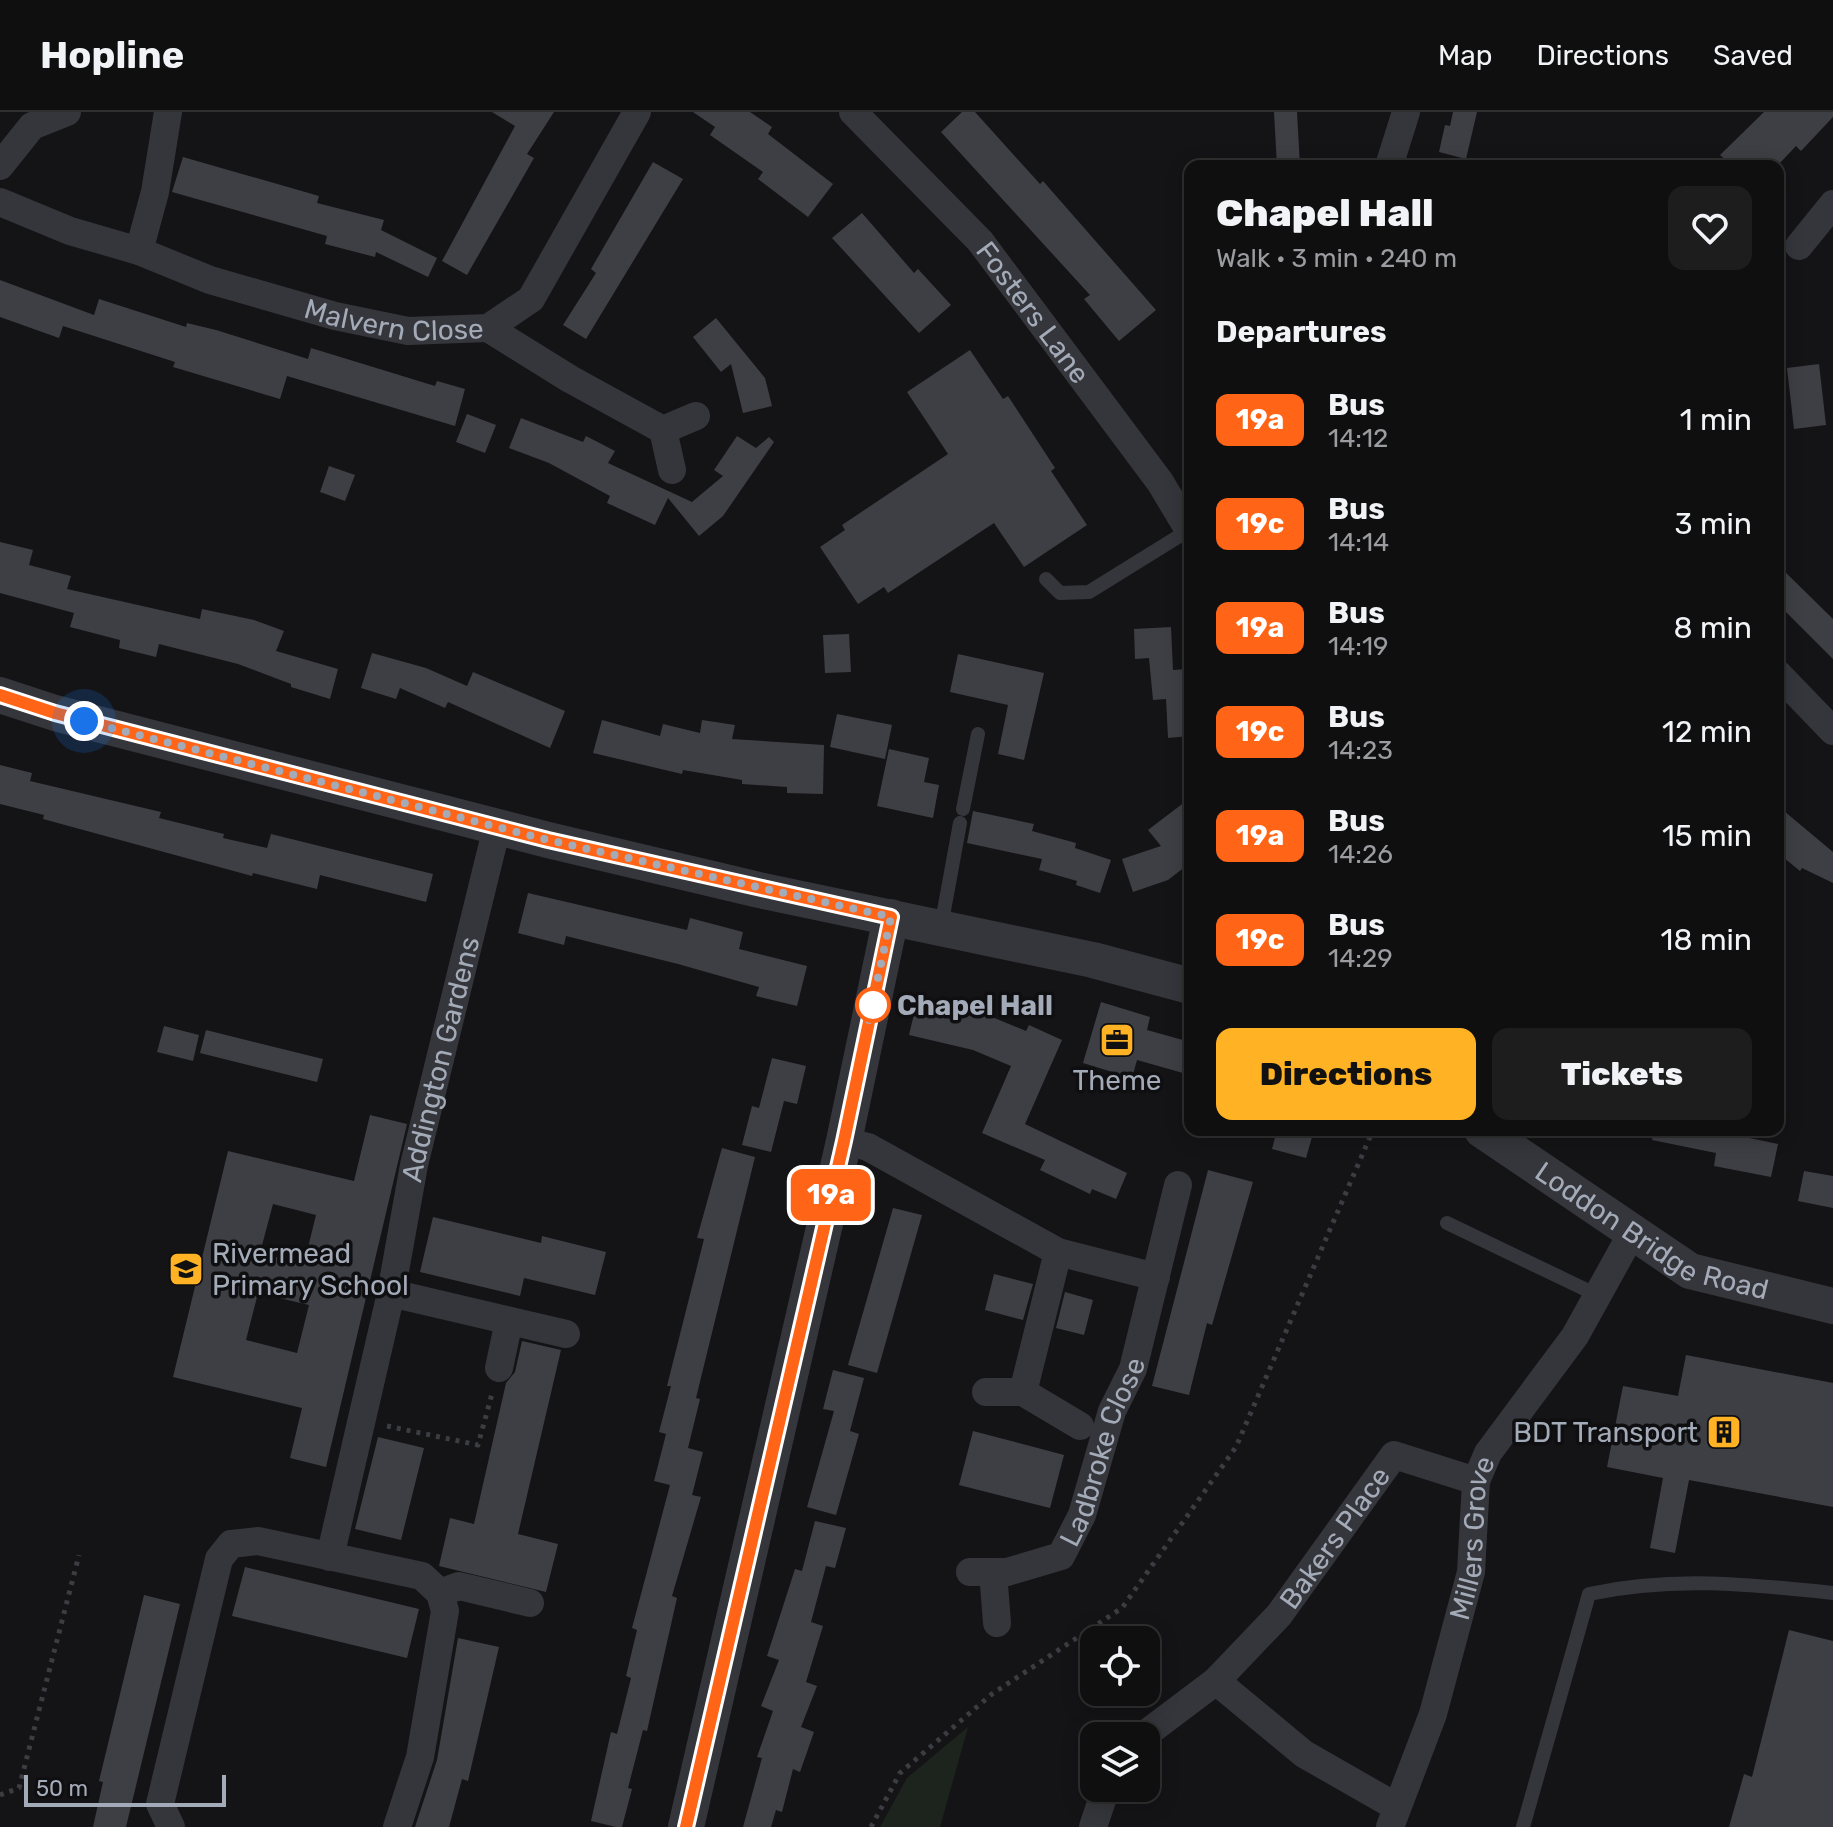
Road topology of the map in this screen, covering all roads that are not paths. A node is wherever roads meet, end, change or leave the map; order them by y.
1 (67, 112) edge
2 (168, 112) edge
3 (637, 112) edge
4 (853, 112) edge
5 (1406, 112) edge
6 (1391, 160) edge
7 (0, 166) edge
8 (0, 202) edge
9 (1833, 204) edge
10 (1799, 246) dead end
11 (139, 251) junction
12 (488, 328) junction
13 (696, 416) dead end
14 (663, 430) junction
15 (672, 470) dead end
16 (1184, 523) edge
17 (1184, 534) edge
18 (1046, 579) dead end
19 (1784, 680) edge
20 (0, 695) edge
21 (1833, 731) edge
22 (978, 734) dead end
23 (497, 827) junction
24 (891, 917) junction
25 (940, 928) junction
26 (1184, 984) edge
27 (1491, 1136) edge
28 (844, 1141) junction
29 (1178, 1185) dead end
30 (1447, 1223) dead end
31 (1632, 1233) junction
32 (1058, 1252) junction
33 (1156, 1277) junction
34 (391, 1293) junction
35 (1597, 1295) junction
36 (1833, 1306) edge
37 (509, 1321) junction
38 (566, 1334) dead end
39 (499, 1368) road end
40 (986, 1392) dead end
41 (1023, 1392) junction
42 (1080, 1426) dead end
43 (1476, 1481) junction
44 (330, 1557) junction
45 (440, 1593) junction
46 (1833, 1593) edge
47 (530, 1603) dead end
48 (997, 1623) dead end
49 (1216, 1681) junction
50 (1160, 1723) edge
51 (1101, 1802) edge
52 (1392, 1817) edge
53 (171, 1827) edge
54 (397, 1827) edge
55 (686, 1827) edge
56 (1093, 1827) edge
57 (1523, 1827) edge

1 - 7 street
2 - 11 street
3 - 12 street, Malvern Close
4 - 16 street, Fosters Lane
5 - 6 street
8 - 11 street, Malvern Close
9 - 10 street
11 - 12 street, Malvern Close
12 - 14 street
13 - 14 street
14 - 15 street
17 - 18 lane
19 - 21 street
20 - 23 street
22 - 25 lane
23 - 24 street
23 - 34 street, Addington Gardens
24 - 25 street
24 - 28 street
25 - 26 street
27 - 31 street, Loddon Bridge Road
28 - 32 street
28 - 55 street
29 - 33 street, Ladbroke Close
30 - 35 lane
31 - 35 street, Millers Grove
31 - 36 street, Loddon Bridge Road
32 - 33 street
32 - 41 street
33 - 48 street, Ladbroke Close
34 - 37 street
34 - 44 street, Addington Gardens
35 - 43 street, Millers Grove
37 - 38 street
37 - 39 street
40 - 41 street
41 - 42 street, Ladbroke Close
43 - 49 street, Bakers Place
43 - 52 street, Millers Grove
44 - 45 street
44 - 53 street
45 - 47 street
45 - 54 street
46 - 57 lane
49 - 50 street, Bakers Place
49 - 52 street
51 - 56 street

